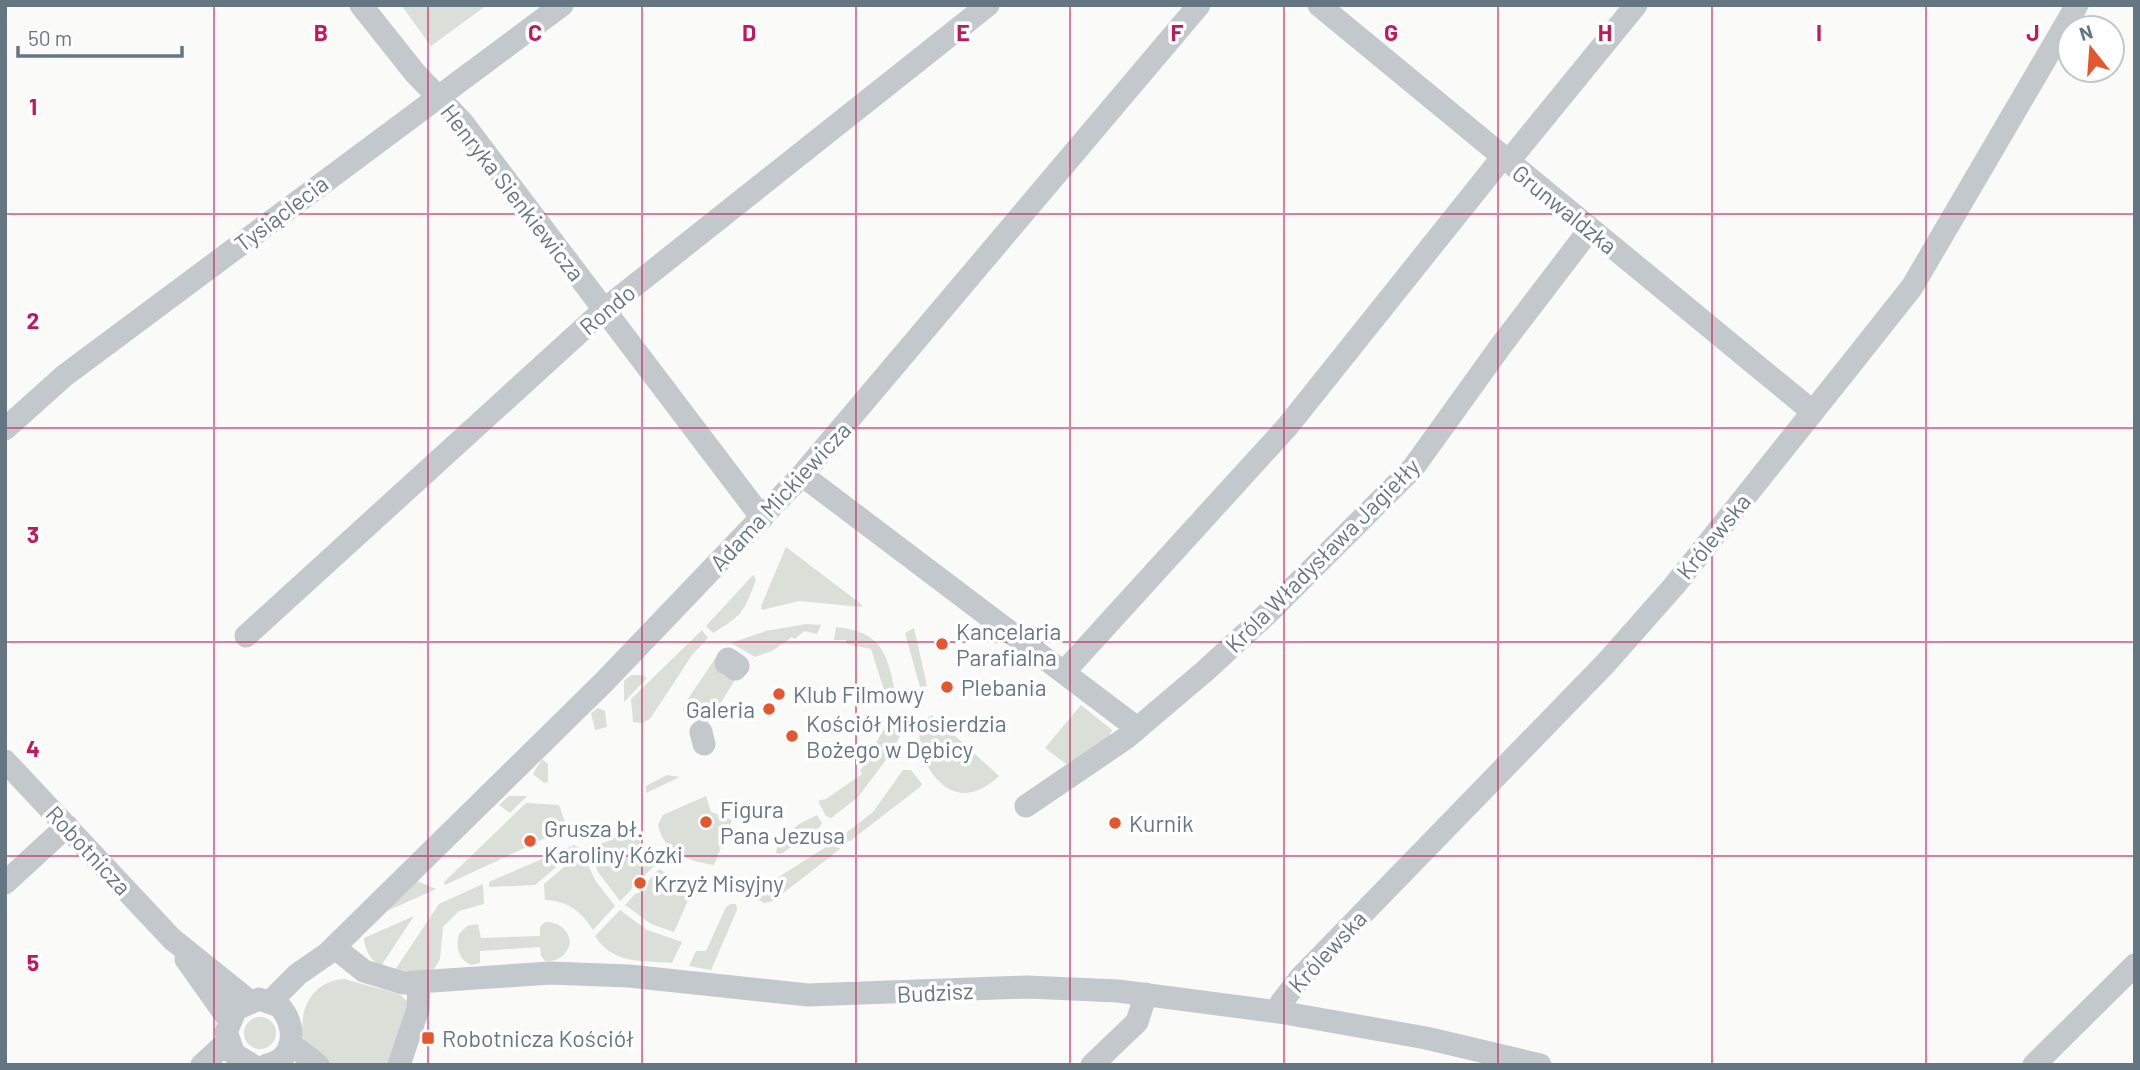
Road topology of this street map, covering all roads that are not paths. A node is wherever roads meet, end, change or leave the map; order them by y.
1 (361, 5) edge
2 (562, 5) edge
3 (988, 5) edge
4 (1199, 5) edge
5 (1319, 5) edge
6 (1636, 5) edge
7 (2077, 5) edge
8 (437, 97) junction
9 (1505, 160) junction
10 (1590, 229) junction
11 (606, 309) junction
12 (1813, 412) junction
13 (5, 429) edge
14 (802, 475) junction
15 (762, 518) junction
16 (246, 636) dead end
17 (1071, 685) junction
18 (1136, 728) junction
19 (5, 761) edge
20 (1027, 806) dead end
21 (67, 826) junction
22 (5, 883) edge
23 (172, 939) junction
24 (330, 951) junction
25 (2135, 965) edge
26 (419, 984) junction
27 (1146, 994) junction
28 (269, 1005) junction
29 (1279, 1012) junction
30 (228, 1031) junction
31 (291, 1044) junction
32 (258, 1064) edge
33 (1536, 1064) edge
34 (202, 1065) edge
35 (318, 1065) edge
36 (399, 1065) edge
37 (1092, 1065) edge
38 (2034, 1065) edge

1 - 8 street, Henryka Sienkiewicza
2 - 8 street, Tysiąclecia
3 - 11 street, Rondo
4 - 14 street, Adama Mickiewicza
5 - 9 street, Grunwaldzka
6 - 9 street
7 - 12 street, Królewska
8 - 11 street, Henryka Sienkiewicza
8 - 13 street, Tysiąclecia
9 - 10 street, Grunwaldzka
9 - 17 street
10 - 12 street, Grunwaldzka
10 - 18 street, Króla Władysława Jagiełły
11 - 15 street, Henryka Sienkiewicza
11 - 16 street, Rondo
12 - 29 street, Królewska
14 - 15 street, Adama Mickiewicza
14 - 17 street
15 - 24 street, Adama Mickiewicza
17 - 18 street
18 - 20 street, Króla Władysława Jagiełły
19 - 21 street, Robotnicza
21 - 22 street
21 - 23 street, Robotnicza
23 - 28 street, Robotnicza
23 - 30 street, Robotnicza
24 - 26 street, Budzisz
24 - 28 street, Adama Mickiewicza
25 - 38 street
26 - 27 street, Budzisz
26 - 36 street
27 - 29 street, Budzisz
27 - 37 street
28 - 30 street
28 - 31 street
29 - 33 street, Budzisz
30 - 32 street
30 - 34 street
31 - 32 street
31 - 35 street

